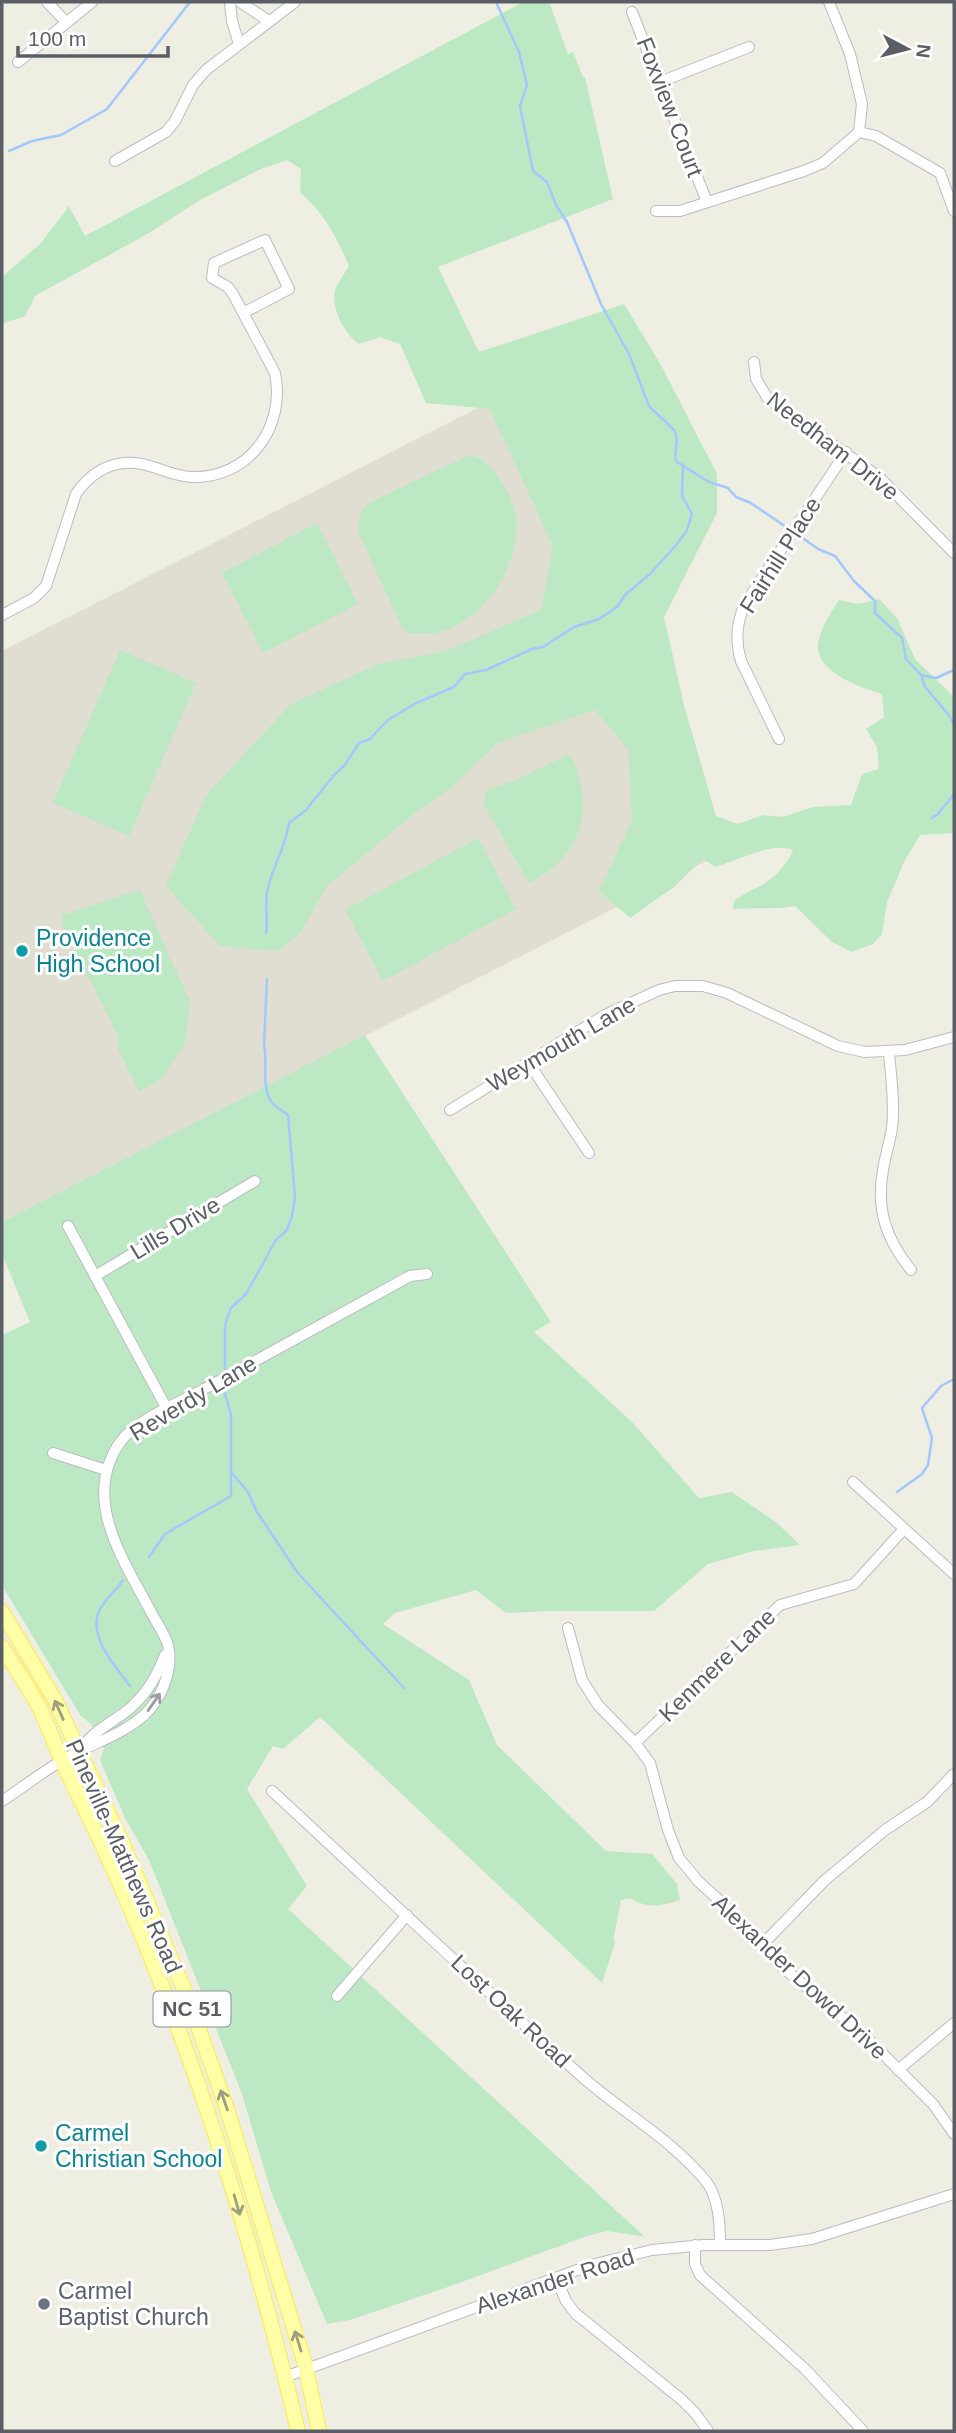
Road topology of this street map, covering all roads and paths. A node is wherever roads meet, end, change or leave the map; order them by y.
1 (47, 2) edge
2 (92, 2) edge
3 (230, 2) edge
4 (240, 2) edge
5 (295, 2) edge
6 (829, 2) edge
7 (632, 12) dead end
8 (269, 21) junction
9 (66, 22) junction
10 (239, 44) junction
11 (749, 47) dead end
12 (18, 62) dead end
13 (660, 82) junction
14 (859, 132) junction
15 (115, 161) dead end
16 (707, 202) junction
17 (656, 211) dead end
18 (954, 211) edge
19 (243, 313) junction
20 (754, 362) dead end
21 (846, 452) junction
22 (954, 553) edge
23 (2, 615) edge
24 (779, 739) dead end
25 (954, 1037) edge
26 (889, 1053) junction
27 (528, 1062) junction
28 (450, 1110) dead end
29 (589, 1153) dead end
30 (254, 1181) dead end
31 (68, 1226) dead end
32 (911, 1270) dead end
33 (427, 1274) dead end
34 (95, 1276) junction
35 (167, 1409) junction
36 (53, 1453) dead end
37 (106, 1470) junction
38 (853, 1482) dead end
39 (904, 1529) junction
40 (954, 1574) edge
41 (2, 1612) edge
42 (568, 1629) dead end
43 (2, 1647) edge
44 (635, 1743) junction
45 (78, 1752) junction
46 (62, 1760) junction
47 (954, 1774) edge
48 (272, 1791) dead end
49 (2, 1801) edge
50 (407, 1915) junction
51 (761, 1946) junction
52 (337, 1996) dead end
53 (954, 2023) edge
54 (898, 2070) junction
55 (954, 2134) edge
56 (954, 2194) edge
57 (695, 2245) junction
58 (720, 2245) junction
59 (556, 2278) junction
60 (306, 2368) junction
61 (285, 2377) junction
62 (298, 2431) edge
63 (318, 2431) edge
64 (708, 2431) edge
65 (863, 2431) edge

1 - 9 street
2 - 9 street
3 - 10 street
4 - 8 street
5 - 8 street
6 - 14 street
7 - 13 street, Foxview Court
8 - 10 street
9 - 12 street
10 - 15 street
11 - 13 street
13 - 16 street, Foxview Court
14 - 16 street
14 - 18 street
16 - 17 street
19 - 19 street
19 - 23 street
20 - 21 street, Needham Drive
21 - 22 street, Needham Drive
21 - 24 street, Fairhill Place
25 - 26 street, Weymouth Lane
26 - 27 street, Weymouth Lane
26 - 32 street
27 - 28 street, Weymouth Lane
27 - 29 street
30 - 34 street, Lills Drive
31 - 34 street
33 - 35 street, Reverdy Lane
34 - 35 street
35 - 37 street, Reverdy Lane
36 - 37 street
37 - 45 street, Reverdy Lane
38 - 39 street
39 - 40 street
39 - 44 street, Kenmere Lane
45 -> 41 main road, Pineville-Matthews Road / NC 51
42 - 44 street, Alexander Dowd Drive
43 - 46 main road, Pineville-Matthews Road / NC 51
44 - 51 street, Alexander Dowd Drive
45 - 46 street, Reverdy Lane
60 -> 45 main road, Pineville-Matthews Road / NC 51
46 - 49 street, Reverdy Lane
46 -> 61 main road, Pineville-Matthews Road / NC 51
47 - 51 street
48 - 50 street, Lost Oak Road
50 - 52 street
50 - 58 street, Lost Oak Road
51 - 54 street, Alexander Dowd Drive
53 - 54 street
54 - 55 street, Alexander Dowd Drive
56 - 58 street, Alexander Road
57 - 58 street, Alexander Road
57 - 59 street, Alexander Road
57 - 65 street
59 - 60 street, Alexander Road
59 - 64 street
60 - 61 street, Alexander Road
60 - 63 main road, Pineville-Matthews Road / NC 51
61 - 62 main road, Pineville-Matthews Road / NC 51

